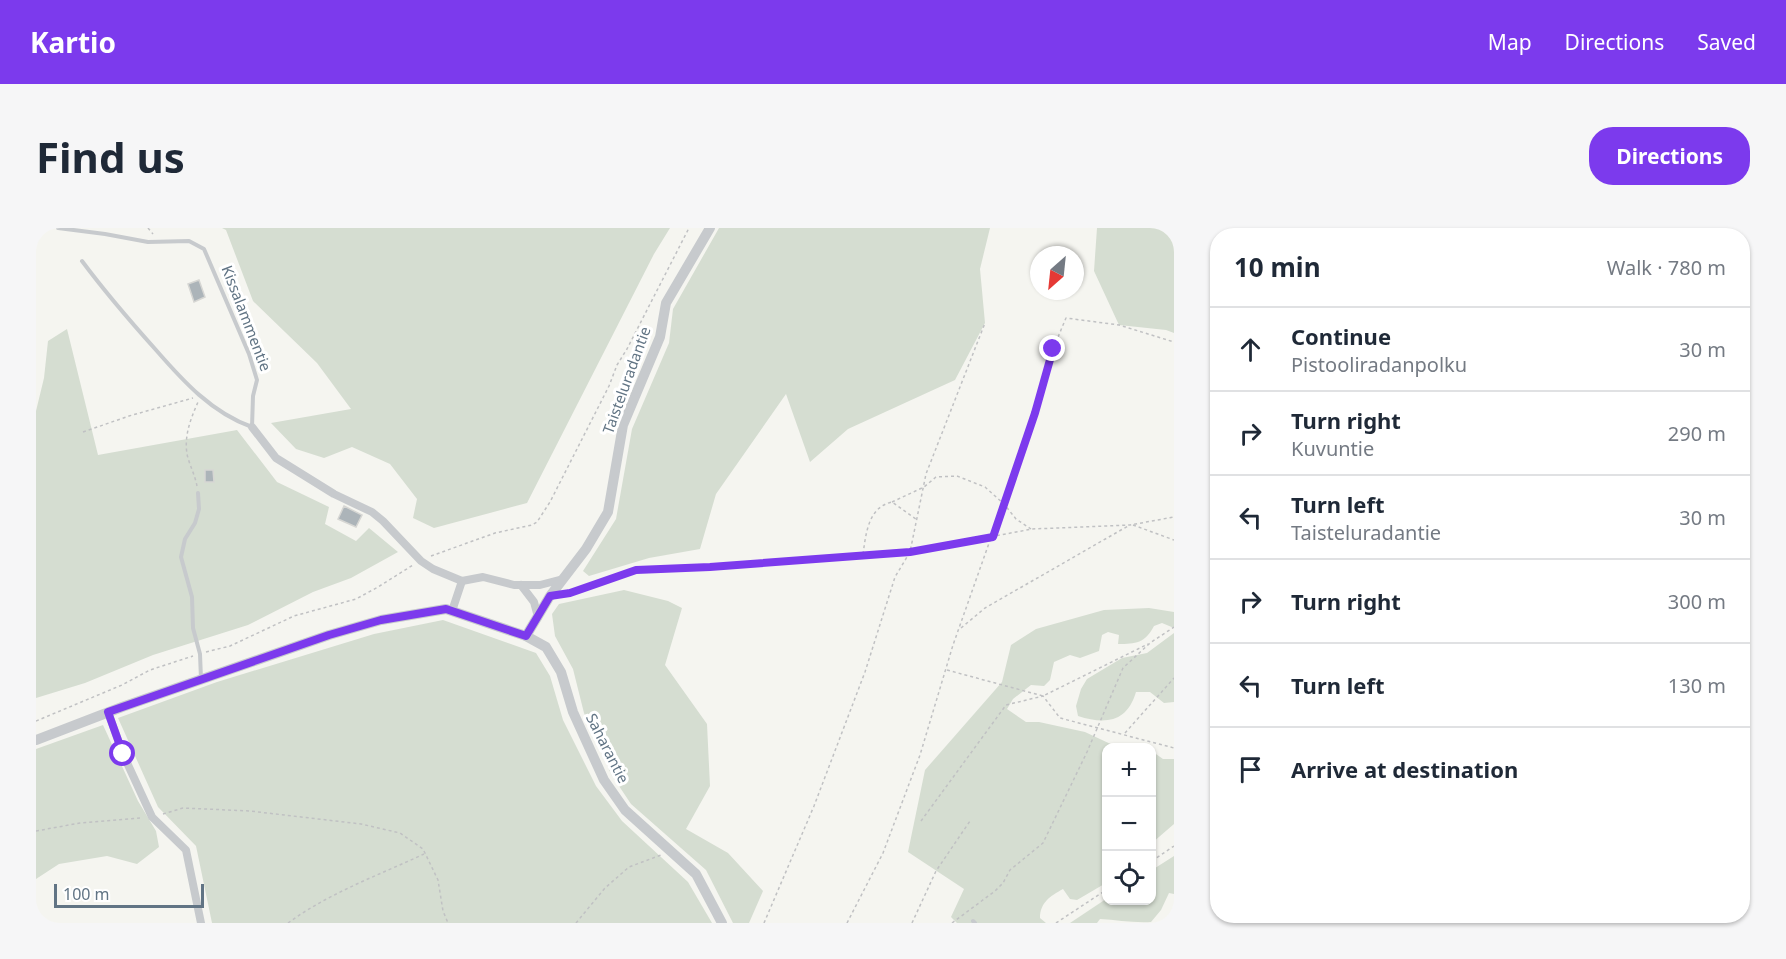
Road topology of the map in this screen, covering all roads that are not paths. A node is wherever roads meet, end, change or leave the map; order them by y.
1 (58, 228) edge
2 (710, 228) edge
3 (82, 261) dead end
4 (252, 427) junction
5 (198, 493) road end
6 (563, 579) junction
7 (462, 581) junction
8 (521, 585) junction
9 (452, 611) junction
10 (538, 617) junction
11 (526, 636) junction
12 (201, 680) junction
13 (108, 712) junction
14 (36, 740) edge
15 (201, 923) edge
16 (722, 923) edge

1 - 4 lane, Kissalammentie
2 - 6 street, Taisteluradantie
3 - 4 lane
4 - 7 street
5 - 12 lane
6 - 8 street
6 - 10 street, Taisteluradantie
7 - 8 street
7 - 9 street
8 - 10 street
9 - 11 street, Saharantie
9 - 12 street
10 - 11 street, Taisteluradantie
11 - 16 street, Saharantie
12 - 13 street
13 - 14 street
13 - 15 street

